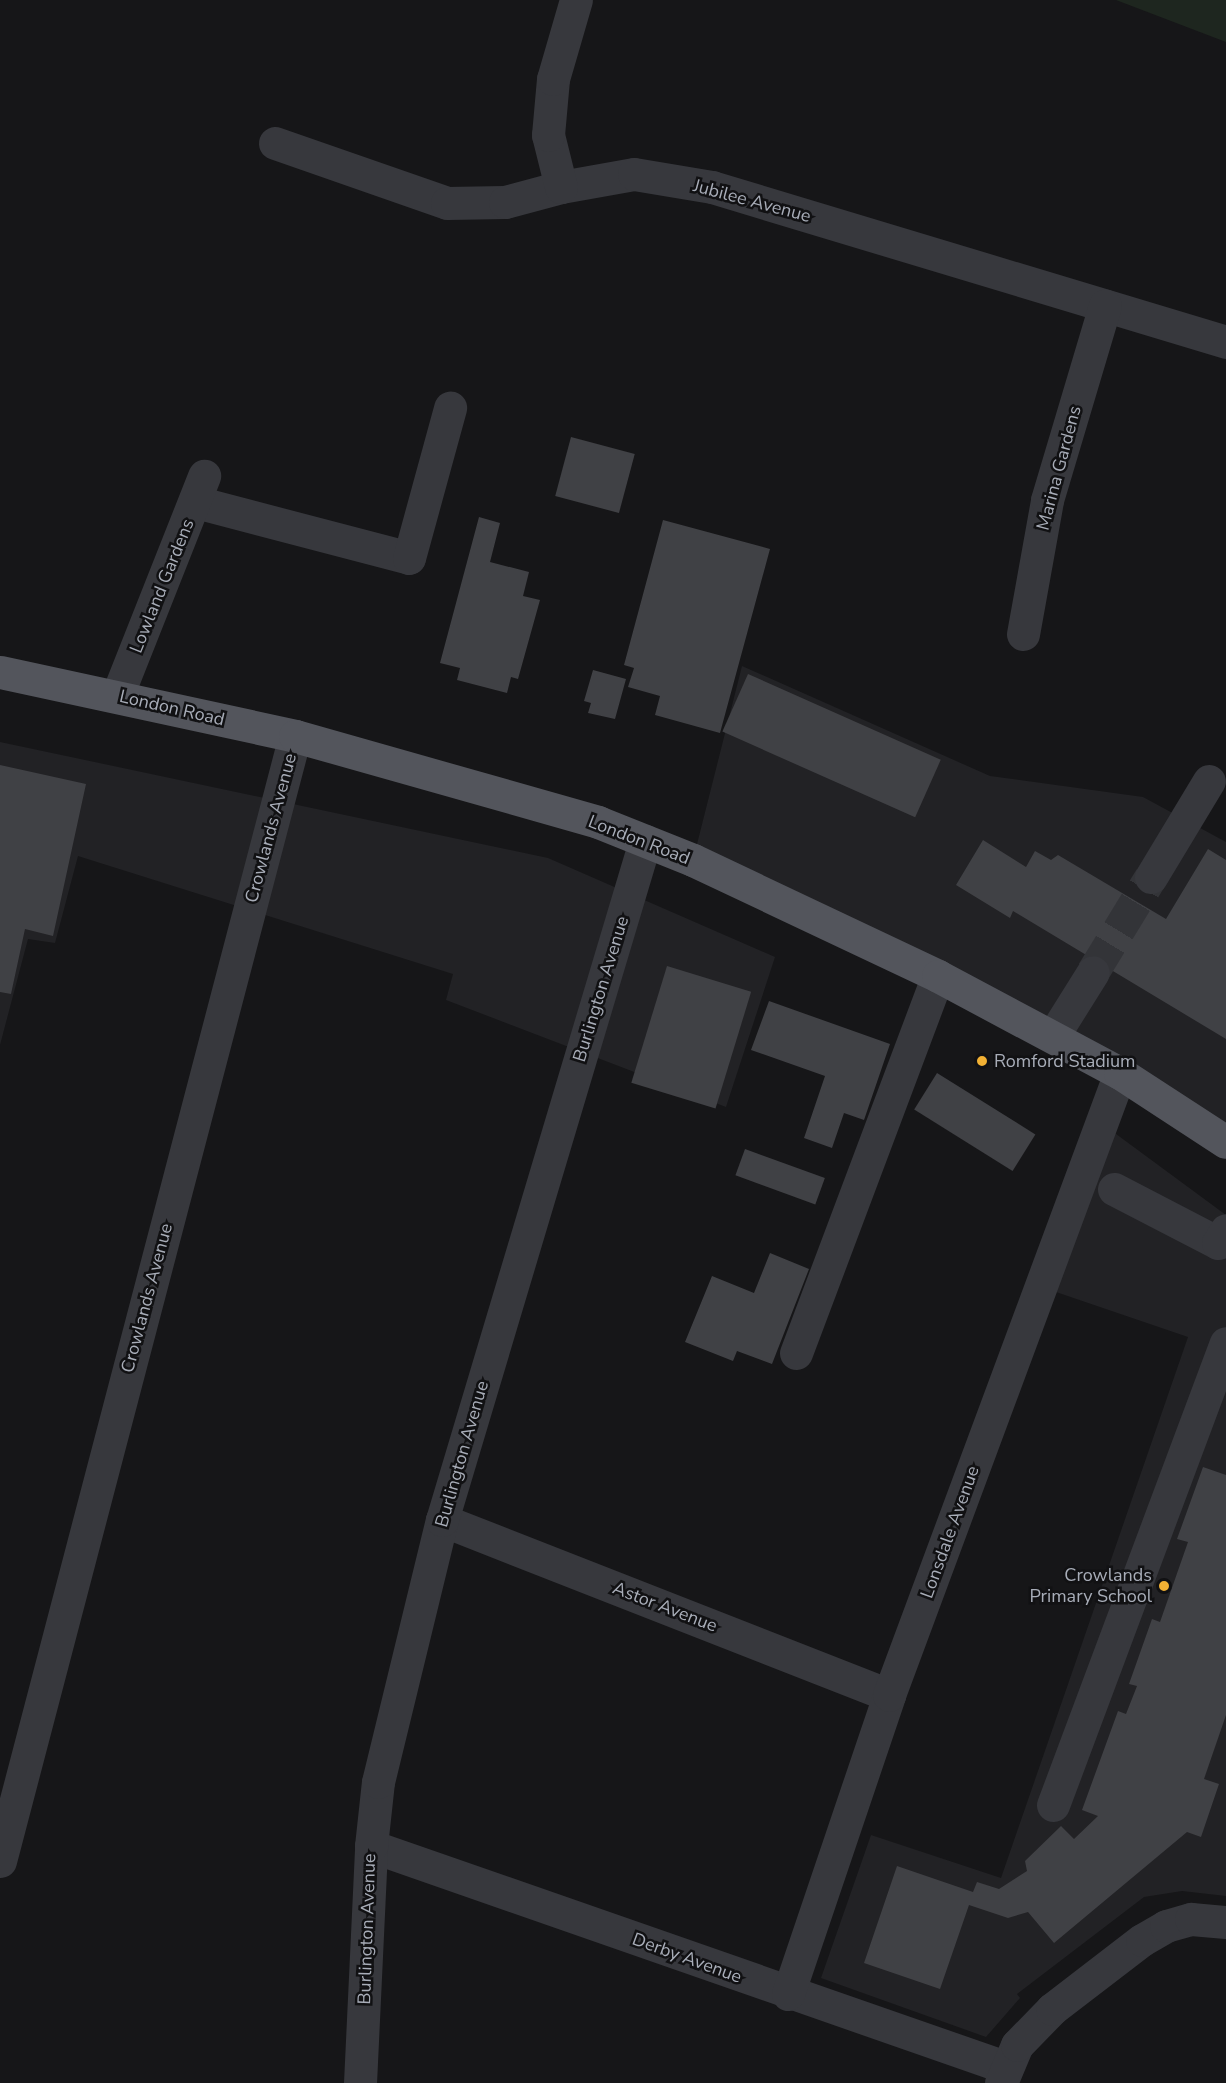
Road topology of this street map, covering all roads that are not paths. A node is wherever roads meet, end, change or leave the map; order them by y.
1 (576, 0) edge
2 (275, 143) dead end
3 (561, 187) junction
4 (1105, 305) junction
5 (1226, 342) edge
6 (450, 408) dead end
7 (1023, 634) dead end
8 (0, 672) edge
9 (117, 696) junction
10 (295, 736) junction
11 (1209, 781) dead end
12 (645, 841) junction
13 (1151, 877) tunnel mouth
14 (1093, 972) tunnel mouth
15 (939, 976) junction
16 (1053, 1036) junction
17 (1120, 1073) junction
18 (1226, 1142) edge
19 (1114, 1189) dead end
20 (1223, 1247) edge
21 (1226, 1343) edge
22 (796, 1353) dead end
23 (442, 1520) junction
24 (889, 1695) junction
25 (1053, 1805) dead end
26 (370, 1846) junction
27 (0, 1861) edge
28 (1226, 1922) edge
29 (788, 1994) junction
30 (1003, 2075) edge
31 (360, 2083) edge

1 - 3 street
2 - 3 street, Jubilee Avenue
3 - 4 street, Jubilee Avenue
4 - 5 street, Jubilee Avenue
4 - 7 street, Marina Gardens
6 - 9 street, Lowland Gardens
8 - 9 main road, London Road
9 - 10 main road, London Road
10 - 12 main road, London Road
10 - 27 street, Crowlands Avenue
11 - 13 street
12 - 15 main road, London Road
12 - 23 street, Burlington Avenue
14 - 16 street
15 - 16 main road, London Road
15 - 22 street
16 - 17 main road, London Road
17 - 18 main road, London Road
17 - 24 street, Lonsdale Avenue
19 - 20 street
21 - 25 street
23 - 24 street, Astor Avenue
23 - 26 street, Burlington Avenue
24 - 29 street, Lonsdale Avenue
26 - 29 street, Derby Avenue
26 - 31 street, Burlington Avenue
28 - 30 street
29 - 30 street, Derby Avenue

